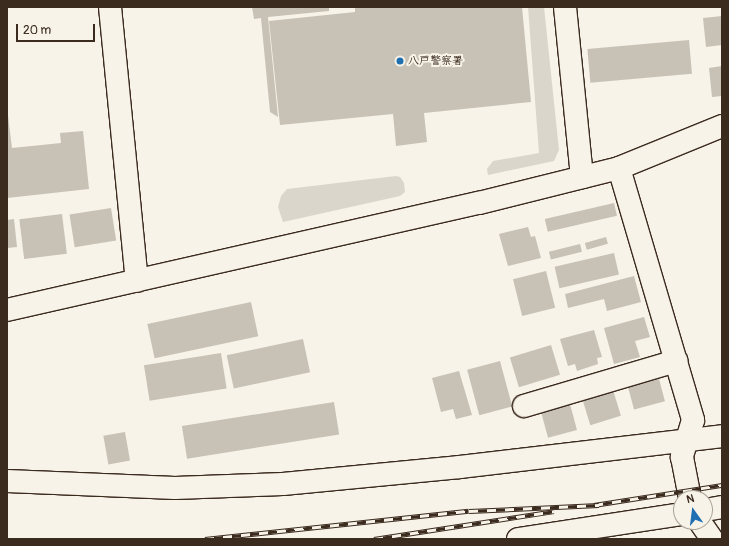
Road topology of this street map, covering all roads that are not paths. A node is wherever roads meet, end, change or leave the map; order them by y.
1 (110, 7) edge
2 (565, 7) edge
3 (722, 126) edge
4 (620, 168) junction
5 (582, 177) junction
6 (137, 281) junction
7 (7, 310) edge
8 (676, 361) junction
9 (524, 406) dead end
10 (722, 436) edge
11 (686, 442) junction
12 (7, 481) edge
13 (688, 490) edge
14 (673, 515) edge
15 (706, 530) edge
16 (518, 539) edge
17 (712, 539) edge

1 - 6 street
2 - 5 street
3 - 4 street
4 - 5 street
4 - 8 street
5 - 6 street
6 - 7 street
8 - 9 street
8 - 11 street
10 - 11 street
11 - 12 street
11 - 13 street
14 - 16 street
15 - 17 street

